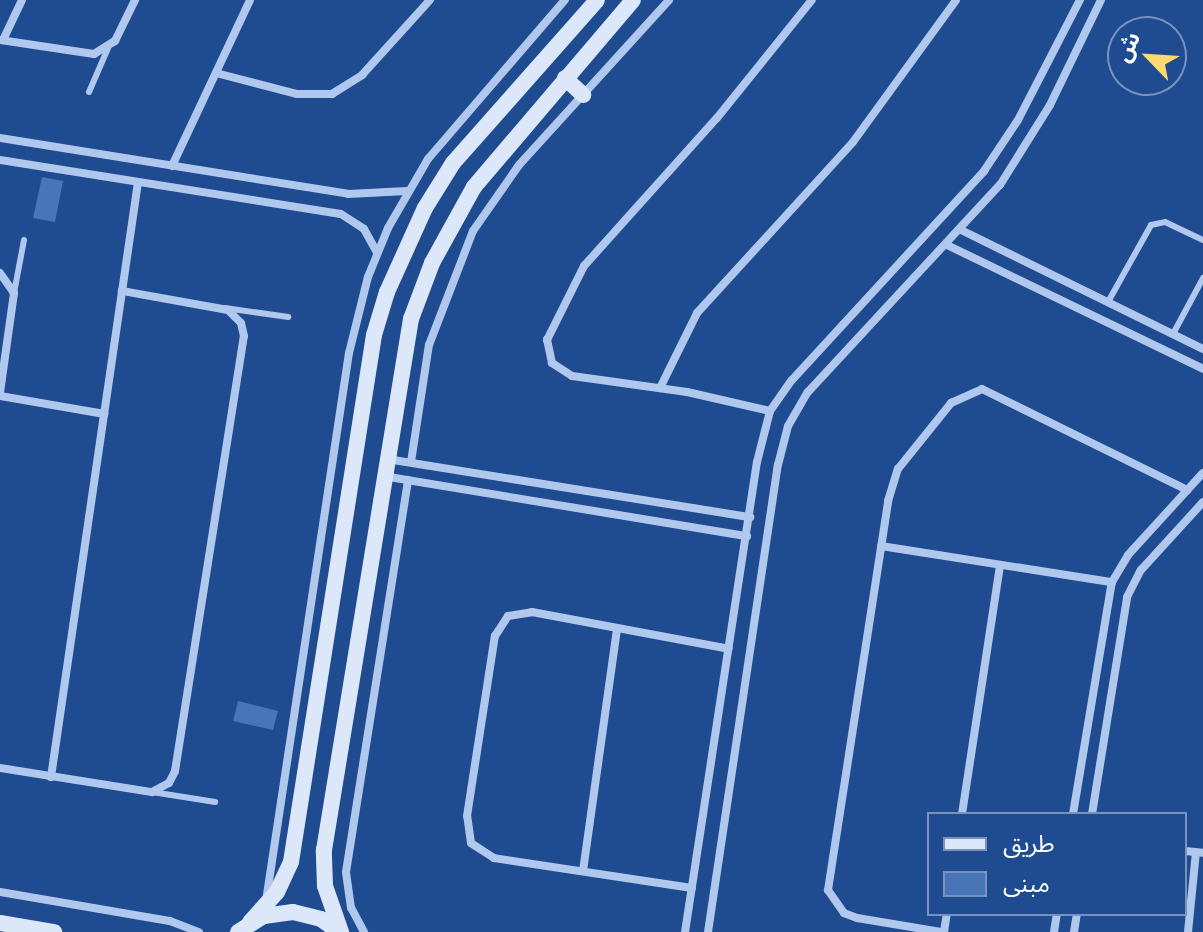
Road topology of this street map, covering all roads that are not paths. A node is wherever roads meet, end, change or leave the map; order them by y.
1 (22, 0) edge
2 (135, 0) edge
3 (250, 0) edge
4 (430, 0) edge
5 (565, 0) edge
6 (597, 0) edge
7 (633, 0) edge
8 (669, 0) edge
9 (812, 0) edge
10 (956, 0) edge
11 (1101, 0) edge
12 (1077, 1) edge
13 (1, 40) edge
14 (108, 48) junction
15 (216, 73) junction
16 (565, 78) junction
17 (89, 92) dead end
18 (583, 95) junction
19 (0, 138) edge
20 (0, 160) edge
21 (172, 166) junction
22 (984, 171) junction
23 (138, 182) junction
24 (1000, 185) junction
25 (407, 191) junction
26 (417, 225) junction
27 (961, 230) junction
28 (444, 237) junction
29 (24, 240) dead end
30 (1203, 240) edge
31 (947, 245) junction
32 (377, 252) junction
33 (0, 273) edge
34 (1203, 278) edge
35 (122, 291) junction
36 (14, 293) junction
37 (1108, 302) junction
38 (222, 308) junction
39 (288, 317) dead end
40 (1173, 334) junction
41 (1203, 349) edge
42 (1203, 369) edge
43 (660, 388) junction
44 (0, 394) edge
45 (770, 411) junction
46 (104, 414) junction
47 (385, 458) junction
48 (411, 462) junction
49 (1203, 473) edge
50 (382, 476) junction
51 (408, 480) junction
52 (1187, 490) junction
53 (1203, 502) edge
54 (750, 517) junction
55 (747, 536) junction
56 (881, 546) junction
57 (1000, 565) junction
58 (1112, 582) junction
59 (738, 595) junction
60 (759, 598) junction
61 (617, 628) junction
62 (729, 649) junction
63 (1095, 673) junction
64 (1114, 675) junction
65 (0, 768) edge
66 (51, 777) junction
67 (152, 792) junction
68 (215, 802) dead end
69 (962, 812) edge
70 (1073, 812) edge
71 (1092, 812) edge
72 (1200, 853) edge
73 (583, 871) junction
74 (692, 888) junction
75 (0, 892) edge
76 (266, 906) junction
77 (0, 923) edge
78 (244, 927) edge
79 (54, 932) edge
80 (199, 932) edge
81 (340, 932) edge
82 (364, 932) edge
83 (685, 932) edge
84 (708, 932) edge
85 (943, 932) edge
86 (1188, 932) edge

1 - 13 street
2 - 14 street
3 - 15 street
4 - 15 street
5 - 25 street
6 - 26 street
7 - 16 street
8 - 18 street
9 - 43 street
10 - 43 street
11 - 24 street
12 - 22 street
13 - 14 street
14 - 17 lane
15 - 21 street
16 - 18 street
16 - 28 street
18 - 48 street
19 - 21 street
20 - 23 street
21 - 25 street
22 - 24 street
22 - 45 street
23 - 32 street
23 - 35 street
24 - 27 street
25 - 32 street
26 - 28 street
26 - 76 street
27 - 31 street
27 - 37 street
28 - 47 street
29 - 36 lane
30 - 37 lane
31 - 42 street
31 - 60 street
32 - 76 street
33 - 36 street
34 - 40 lane
35 - 38 street
35 - 46 street
36 - 44 street
37 - 40 street
38 - 39 lane
38 - 67 street
40 - 41 street
43 - 45 street
44 - 46 street
45 - 54 street
46 - 66 street
47 - 48 street
47 - 50 street
48 - 54 street
49 - 52 street
50 - 51 street
50 - 81 street
51 - 55 street
51 - 82 street
52 - 56 street
52 - 58 street
53 - 64 street
54 - 55 street
55 - 59 street
56 - 57 street
56 - 85 street
57 - 58 street
57 - 69 street
58 - 63 street
59 - 60 street
59 - 62 street
60 - 84 street
61 - 62 street
61 - 73 street
61 - 73 street
62 - 74 street
63 - 64 street
63 - 70 street
64 - 71 street
65 - 66 street
66 - 67 street
67 - 68 lane
72 - 86 street
73 - 74 street
74 - 83 street
75 - 80 street
76 - 78 street
77 - 79 street
78 - 81 street

